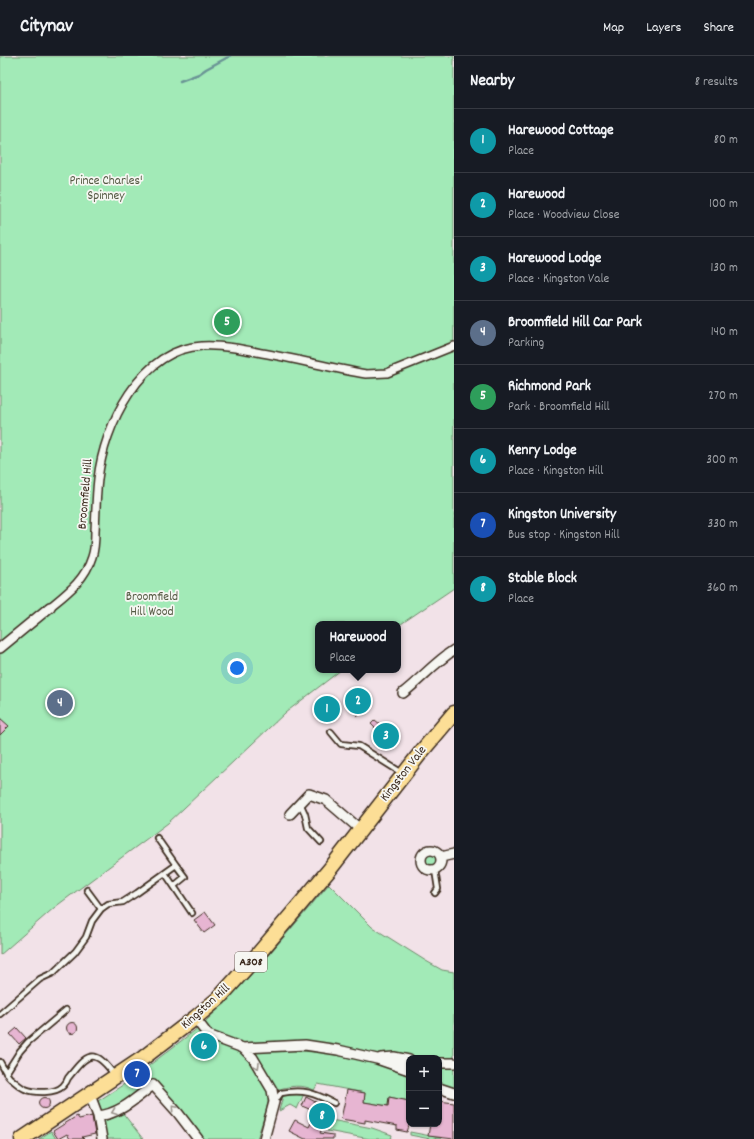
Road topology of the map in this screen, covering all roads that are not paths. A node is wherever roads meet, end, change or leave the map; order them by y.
1 (454, 346) edge
2 (50, 607) joint
3 (0, 648) edge
4 (454, 650) edge
5 (403, 693) dead end
6 (454, 713) edge
7 (331, 732) dead end
8 (404, 775) junction
9 (300, 803) junction
10 (290, 814) dead end
11 (358, 833) junction
12 (157, 838) dead end
13 (321, 842) dead end
14 (454, 854) edge
15 (441, 857) junction
16 (176, 865) junction
17 (435, 870) junction
18 (165, 874) junction
19 (174, 886) junction
20 (87, 890) dead end
21 (435, 893) dead end
22 (101, 909) junction
23 (192, 913) dead end
24 (66, 1010) dead end
25 (0, 1014) edge
26 (195, 1018) junction
27 (243, 1048) junction
28 (377, 1059) junction
29 (406, 1059) edge
30 (0, 1062) edge
31 (442, 1063) edge
32 (454, 1063) edge
33 (406, 1069) edge
34 (6, 1073) junction
35 (116, 1077) junction
36 (442, 1089) edge
37 (454, 1093) edge
38 (90, 1095) junction
39 (274, 1102) junction
40 (334, 1103) dead end
41 (98, 1116) junction
42 (22, 1139) edge
43 (102, 1139) edge
44 (198, 1139) edge
45 (264, 1139) edge

1 - 2 street, Broomfield Hill
2 - 3 street, Broomfield Hill
4 - 5 street
6 - 8 main road, Kingston Vale / A308
7 - 8 lane
8 - 11 main road, Kingston Vale / A308
9 - 10 street
9 - 11 street
9 - 13 lane
11 - 26 main road, Kingston Hill / A308
12 - 16 lane
14 - 15 street
15 - 17 street
15 - 17 street
16 - 18 lane
16 - 19 lane
17 - 21 lane
18 - 19 lane
18 - 22 lane
19 - 23 lane
20 - 22 lane
22 - 25 lane
24 - 34 lane
26 - 27 street
26 - 35 main road, Kingston Hill / A308
27 - 28 street
27 -> 39 street
28 - 29 street
28 - 33 street
30 - 34 lane
31 - 32 street
34 - 35 lane
35 - 38 main road, Kingston Hill / A308
36 - 37 street
38 - 41 street
38 - 42 main road, Kingston Hill / A308
39 - 40 lane
39 - 45 street
41 - 43 street
44 -> 41 street

